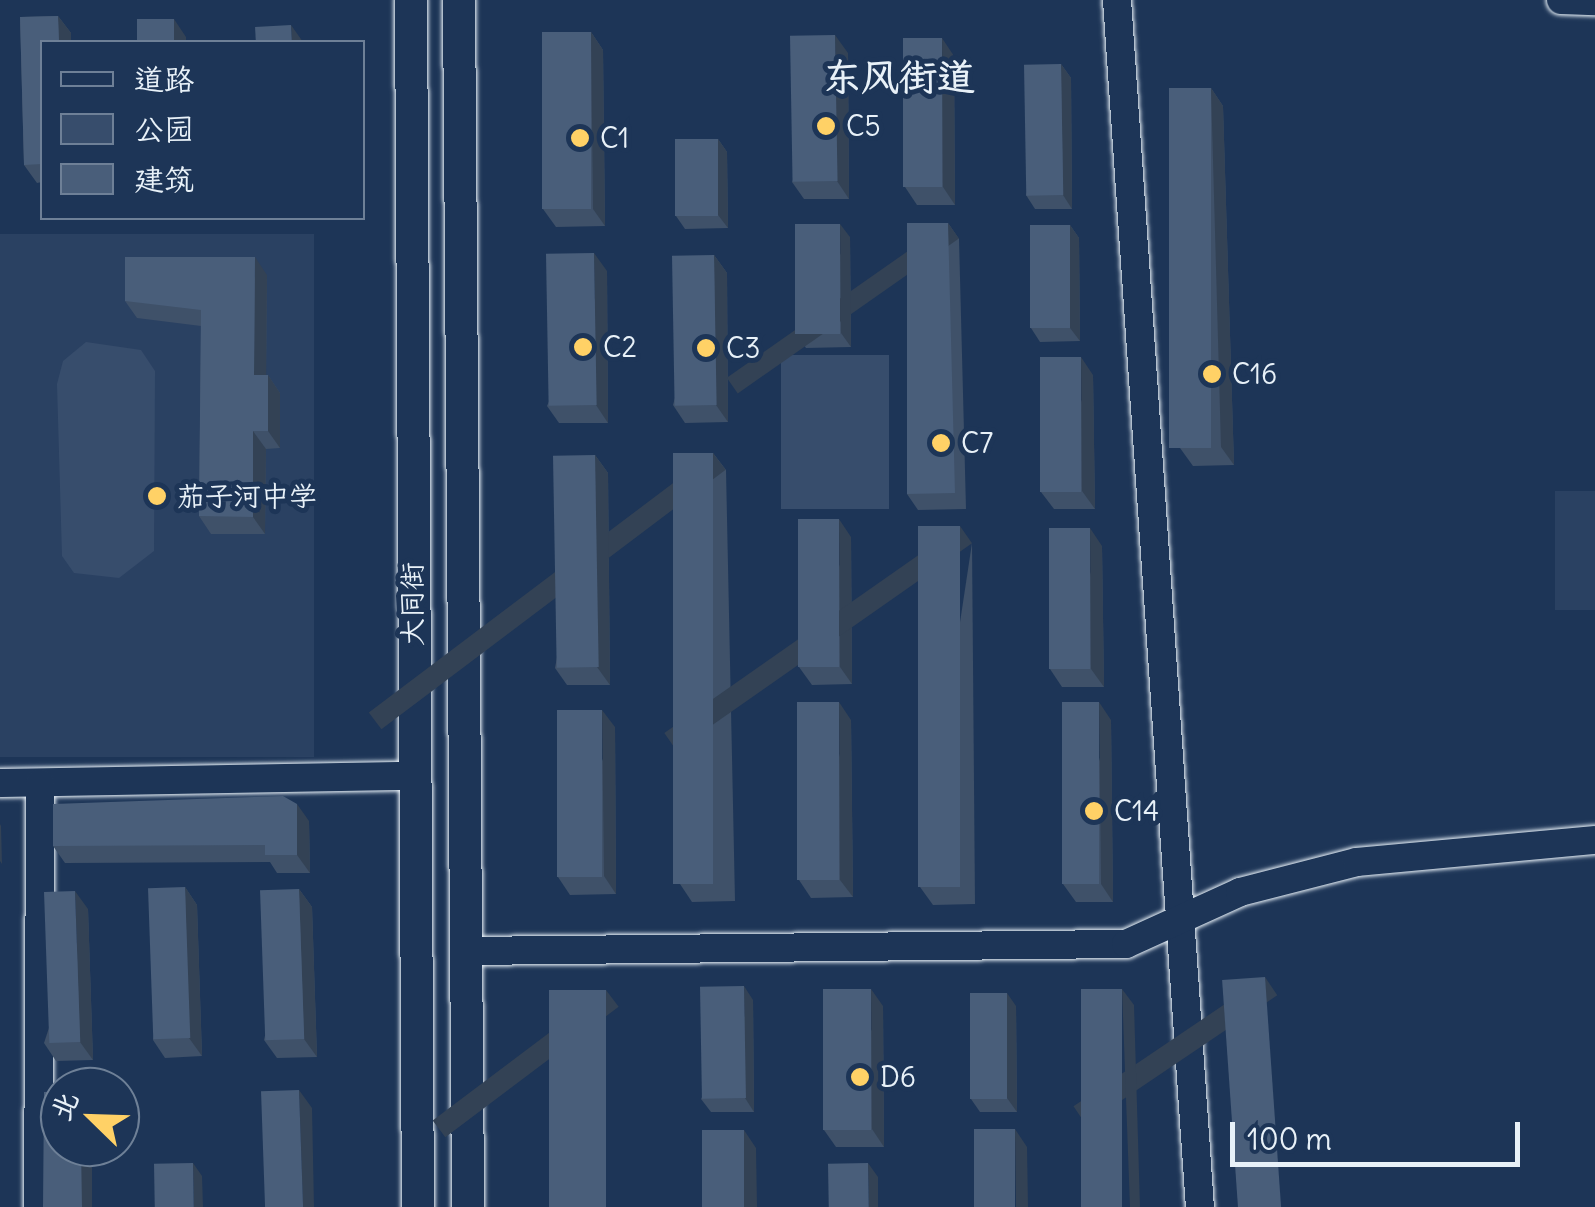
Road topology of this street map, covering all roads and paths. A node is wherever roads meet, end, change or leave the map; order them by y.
1 (411, 0) edge
2 (459, 0) edge
3 (1117, 0) edge
4 (1561, 0) edge
5 (1595, 2) edge
6 (412, 776) junction
7 (0, 783) edge
8 (40, 783) junction
9 (1595, 840) edge
10 (1178, 924) junction
11 (466, 951) junction
12 (38, 1207) edge
13 (418, 1207) edge
14 (468, 1207) edge
15 (1200, 1207) edge

1 - 6 main road, 大同街
2 - 11 main road, 大同街
3 - 10 street
4 - 5 street
6 - 8 street
6 - 13 main road, 大同街
7 - 8 street
8 - 12 street
9 - 10 street
10 - 11 street
10 - 15 street
11 - 14 main road, 大同街

